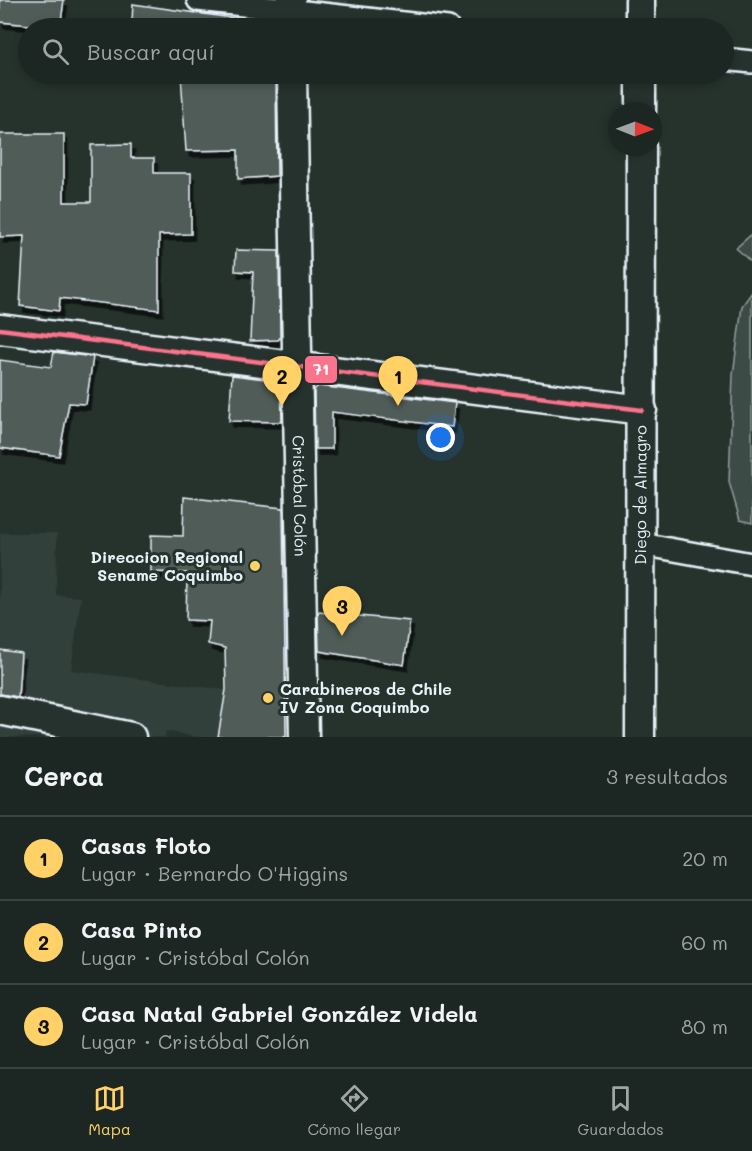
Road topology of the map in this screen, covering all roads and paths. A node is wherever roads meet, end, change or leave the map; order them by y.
1 (198, 0) edge
2 (640, 0) edge
3 (291, 13) edge
4 (343, 18) edge
5 (640, 18) edge
6 (734, 60) edge
7 (752, 62) edge
8 (292, 84) edge
9 (641, 84) edge
10 (641, 102) edge
11 (641, 156) edge
12 (0, 328) edge
13 (297, 366) junction
14 (642, 410) junction
15 (641, 544) junction
16 (752, 564) edge
17 (0, 710) edge
18 (131, 737) edge
19 (304, 737) edge
20 (640, 737) edge

1 - 3 street
2 - 5 street
3 - 4 street
6 - 7 street
8 - 13 street, Cristóbal Colón
9 - 10 street
11 - 14 street, Diego de Almagro
12 - 13 street
13 - 14 street
13 - 19 street, Cristóbal Colón
14 - 15 street, Diego de Almagro
15 - 16 street
15 - 20 street, Diego de Almagro
17 - 18 street

